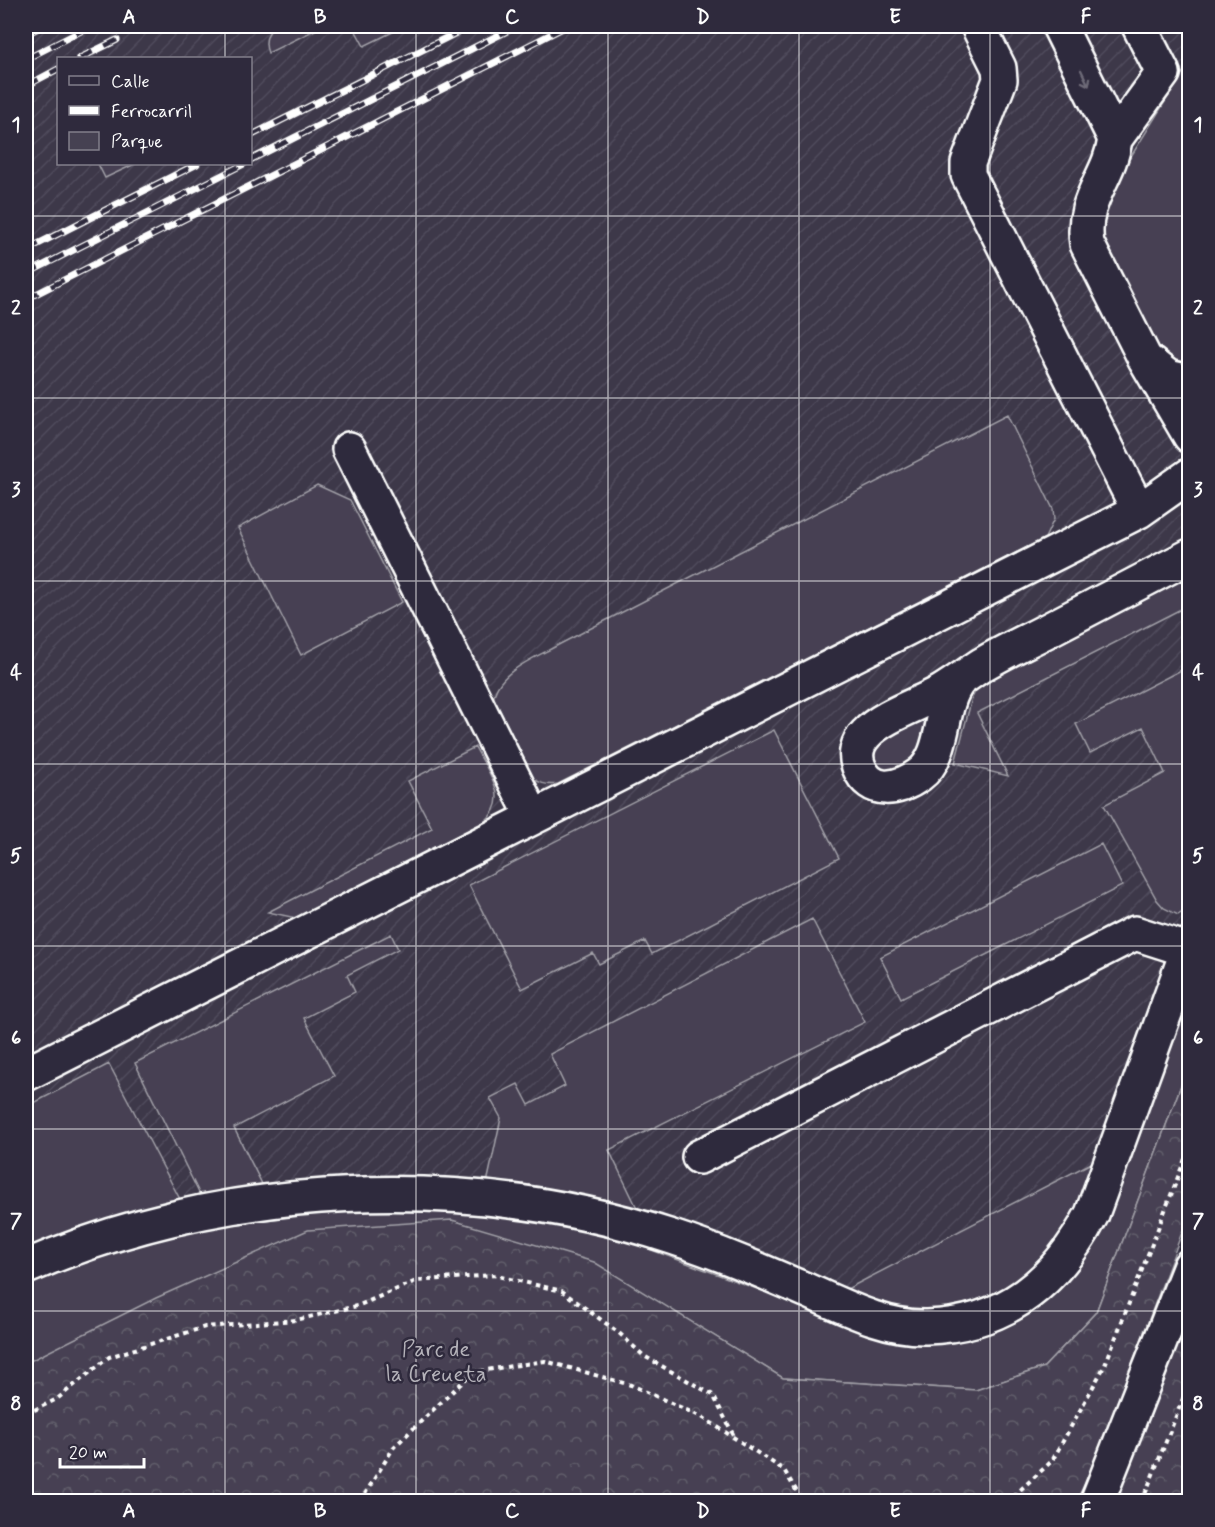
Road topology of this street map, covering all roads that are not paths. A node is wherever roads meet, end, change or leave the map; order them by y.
1 (978, 26) edge
2 (1059, 26) edge
3 (1139, 26) edge
4 (1115, 139) junction
5 (1145, 359) junction
6 (1190, 382) edge
7 (1190, 436) edge
8 (349, 449) dead end
9 (1190, 475) edge
10 (1139, 511) junction
11 (1190, 556) edge
12 (959, 681) dead end
13 (533, 817) junction
14 (1189, 947) edge
15 (26, 1074) edge
16 (699, 1157) dead end
17 (1190, 1266) edge
18 (26, 1267) edge
19 (1097, 1502) edge

1 - 10 street
2 -> 4 street
3 - 4 street
4 - 5 street
5 - 6 street
5 - 7 street
8 - 13 street
9 - 10 street
10 - 13 street
11 - 12 street
13 - 15 street
14 - 16 street
14 - 18 street
17 - 19 street

